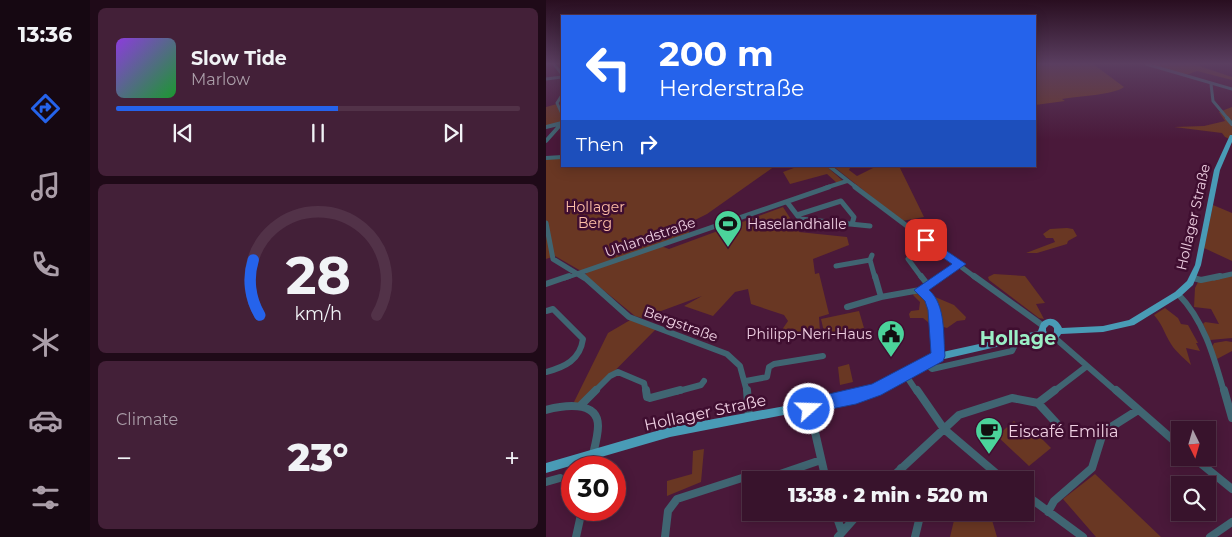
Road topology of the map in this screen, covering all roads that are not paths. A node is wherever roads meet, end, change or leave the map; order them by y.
1 (1213, 89) edge
2 (561, 97) edge
3 (561, 112) edge
4 (561, 123) edge
5 (561, 124) edge
6 (1232, 124) edge
7 (546, 127) edge
8 (1232, 136) edge
9 (546, 141) edge
10 (561, 157) edge
11 (546, 158) edge
12 (831, 167) edge
13 (847, 182) junction
14 (787, 202) junction
15 (797, 215) junction
16 (546, 223) edge
17 (852, 224) junction
18 (870, 226) dead end
19 (908, 259) dead end
20 (961, 264) junction
21 (836, 266) dead end
22 (579, 273) junction
23 (1232, 274) edge
24 (1193, 278) junction
25 (546, 284) edge
26 (928, 285) junction
27 (920, 290) junction
28 (1178, 294) junction
29 (881, 297) junction
30 (847, 307) dead end
31 (546, 311) edge
32 (1043, 329) junction
33 (1057, 334) junction
34 (1012, 339) junction
35 (823, 356) dead end
36 (938, 356) junction
37 (926, 363) junction
38 (1087, 366) junction
39 (546, 372) edge
40 (905, 374) junction
41 (704, 381) dead end
42 (746, 381) junction
43 (1038, 403) junction
44 (580, 406) junction
45 (808, 406) junction
46 (546, 410) edge
47 (1138, 410) junction
48 (749, 417) junction
49 (1232, 418) edge
50 (1059, 426) dead end
51 (944, 429) junction
52 (1171, 438) edge
53 (592, 454) junction
54 (821, 460) junction
55 (1204, 466) edge
56 (546, 468) edge
57 (901, 468) junction
58 (789, 471) edge
59 (824, 471) edge
60 (898, 471) edge
61 (903, 471) edge
62 (993, 471) edge
63 (560, 478) dead end
64 (742, 478) edge
65 (546, 482) edge
66 (1232, 489) edge
67 (1034, 502) edge
68 (1048, 512) junction
69 (580, 521) edge
70 (837, 521) edge
71 (852, 521) edge
72 (919, 521) edge
73 (1232, 522) edge
74 (840, 535) edge
75 (576, 537) edge
76 (665, 537) edge
77 (915, 537) edge
78 (1083, 537) edge
79 (1210, 537) edge

1 - 6 street
2 - 3 street
4 - 7 street
5 - 9 street
8 - 24 main road, Hollager Straße
10 - 11 street
12 - 13 street
13 - 14 street, Uhlandstraße
13 - 20 street
14 - 15 street
14 - 22 street, Uhlandstraße
15 - 17 street
15 - 17 street
16 - 22 street, Bergstraße
17 - 18 street
19 - 26 street
20 - 26 street
20 - 32 street
21 - 29 street
22 - 25 street, Uhlandstraße
22 - 42 street, Bergstraße
23 - 24 street
24 - 28 main road, Hollager Straße
26 - 27 street
27 - 29 street
27 - 36 street
28 - 33 main road, Hollager Straße
28 - 49 street
29 - 30 street
31 - 39 street
32 - 33 main road
32 - 33 main road
32 - 34 main road, Hollager Straße
33 - 38 street
34 - 36 main road, Hollager Straße
34 - 37 street
35 - 42 street
36 - 37 main road, Hollager Straße
37 - 40 main road, Hollager Straße
38 - 43 street
38 - 47 street
40 - 45 main road, Hollager Straße
40 - 51 street
41 - 44 street
42 - 48 street, Bergstraße
43 - 50 street
43 - 51 street
44 - 46 street
44 - 53 street
45 - 48 main road, Hollager Straße
45 - 54 street
47 - 52 street
47 - 68 street
48 - 53 main road, Hollager Straße
51 - 57 street
51 - 62 street
53 - 56 main road, Hollager Straße
54 - 58 street
54 - 59 street
55 - 66 street
57 - 60 street
57 - 61 street
63 - 65 street
64 - 76 street
67 - 68 street
68 - 78 street
69 - 75 street
70 - 74 street
71 - 74 street
72 - 77 street
73 - 79 street

